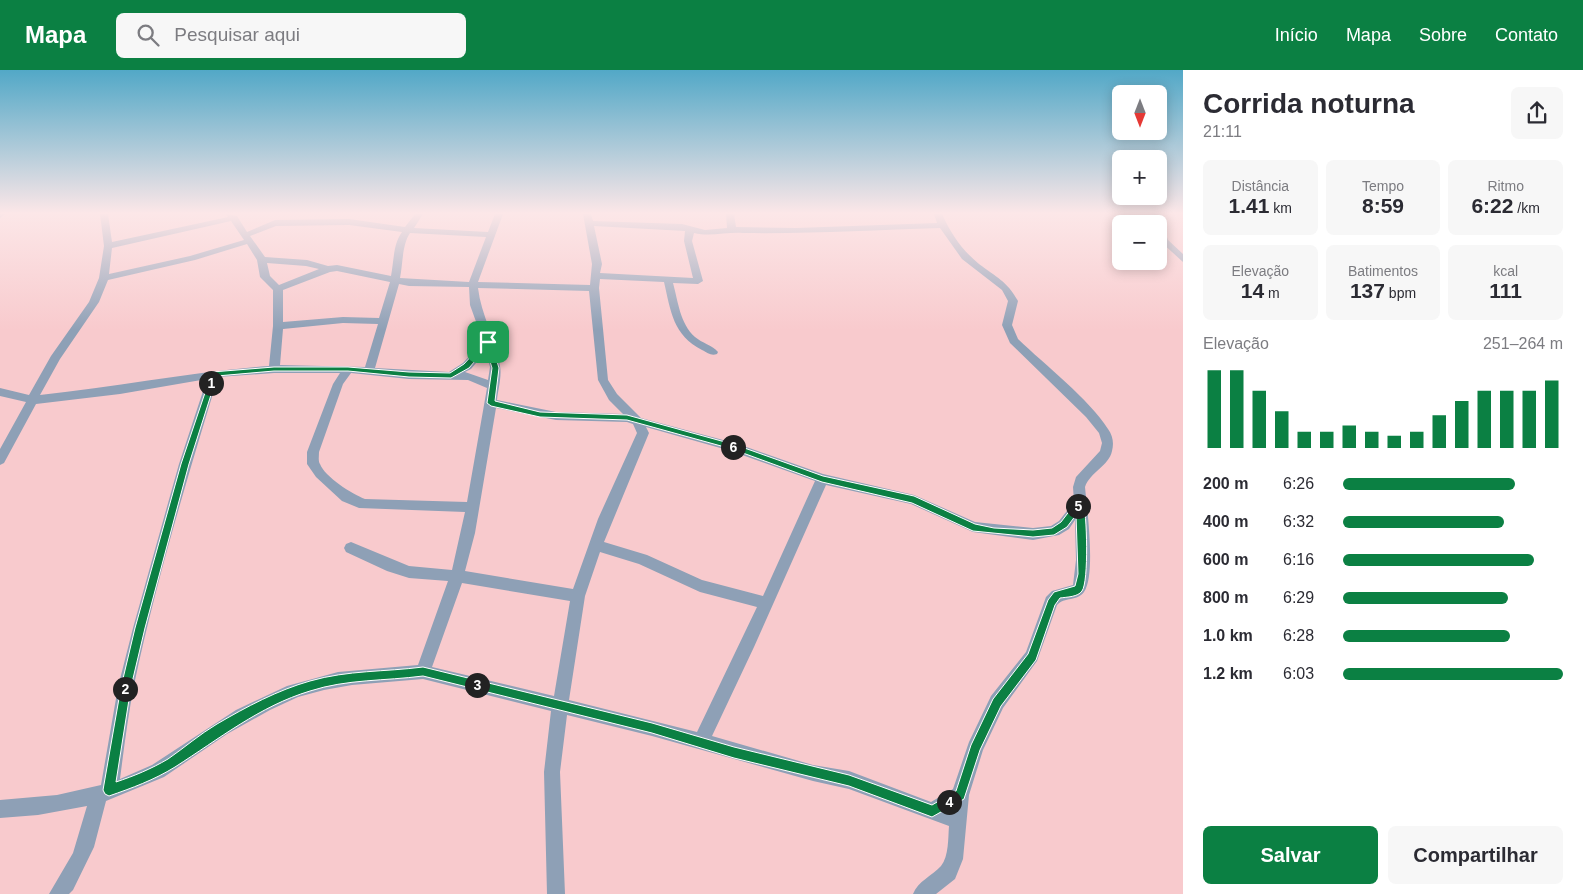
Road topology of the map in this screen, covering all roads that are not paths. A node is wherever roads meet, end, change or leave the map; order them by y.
1 (107, 252) edge
2 (207, 252) edge
3 (257, 252) edge
4 (399, 252) edge
5 (484, 252) edge
6 (595, 252) edge
7 (691, 252) edge
8 (961, 252) edge
9 (262, 260) junction
10 (328, 269) junction
11 (104, 278) junction
12 (668, 280) junction
13 (395, 281) junction
14 (595, 282) junction
15 (473, 284) junction
16 (278, 289) junction
17 (384, 321) junction
18 (278, 326) junction
19 (488, 342) junction
20 (713, 352) dead end
21 (274, 369) junction
22 (348, 369) junction
23 (369, 371) junction
24 (214, 374) junction
25 (451, 375) junction
26 (493, 386) junction
27 (0, 392) edge
28 (34, 400) junction
29 (491, 403) junction
30 (638, 422) junction
31 (0, 460) edge
32 (822, 479) junction
33 (1080, 503) junction
34 (472, 507) junction
35 (595, 545) junction
36 (351, 548) dead end
37 (457, 576) junction
38 (578, 596) junction
39 (766, 603) junction
40 (423, 672) junction
41 (560, 706) junction
42 (701, 741) junction
43 (104, 792) junction
44 (960, 795) junction
45 (0, 809) edge
46 (932, 811) junction
47 (959, 821) junction
48 (58, 894) edge
49 (556, 894) edge
50 (922, 894) edge

1 - 11 street
2 - 11 street
3 - 9 street
4 - 13 street
5 - 15 street
6 - 14 street
7 - 12 street
8 - 33 street
9 - 10 street
9 - 16 street
10 - 13 street
10 - 16 street
11 - 28 street
12 - 14 street
12 - 20 street
13 - 15 street
13 - 17 street
14 - 15 street
14 - 30 street
15 - 19 street
16 - 18 street
17 - 18 street
17 - 23 street
18 - 21 street
19 - 25 street
19 - 26 street
21 - 22 street
21 - 24 street
22 - 23 street
22 - 34 street
23 - 25 street
24 - 28 street
24 - 43 street
25 - 26 street
26 - 29 street
27 - 28 street
28 - 31 street
29 - 30 street
29 - 34 street
30 - 32 street
30 - 35 street
32 - 33 street
32 - 39 street
33 - 44 street
34 - 37 street
35 - 38 street
35 - 39 street
36 - 37 street
37 - 38 street
37 - 40 street
38 - 41 street
39 - 42 street
40 - 41 street
40 - 43 street
41 - 42 street
41 - 49 street
42 - 46 street
43 - 45 street
43 - 48 street
44 - 46 street
44 - 47 street
46 - 47 street
47 - 50 street

